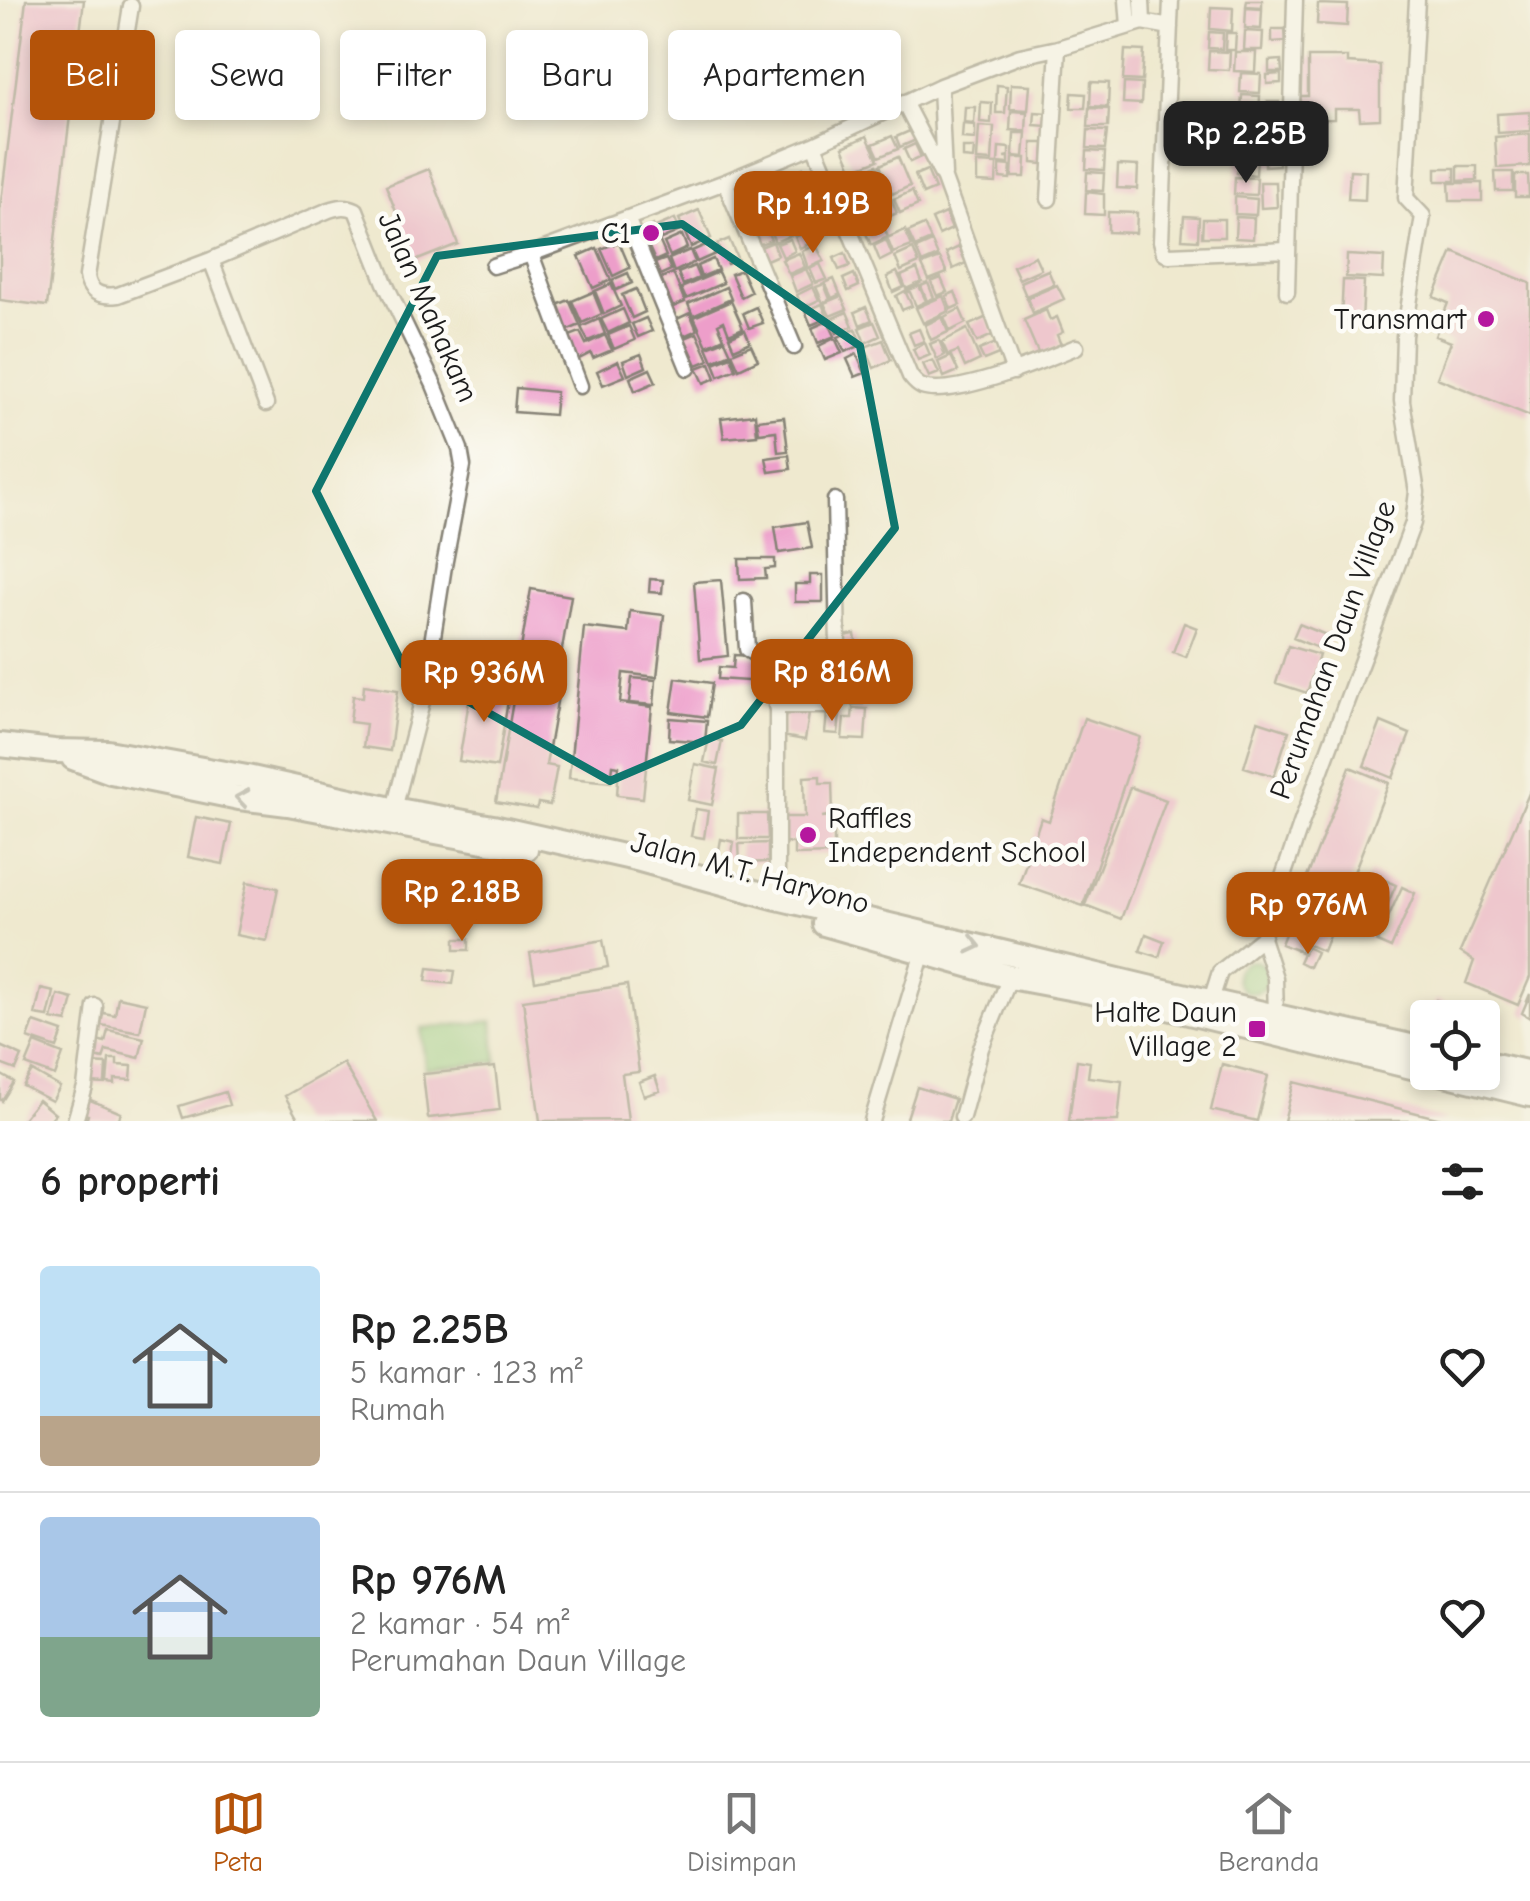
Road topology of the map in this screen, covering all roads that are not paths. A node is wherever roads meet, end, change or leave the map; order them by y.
1 (1128, 0) edge
2 (1142, 0) edge
3 (1171, 0) edge
4 (1295, 0) edge
5 (1417, 0) edge
6 (132, 6) dead end
7 (1136, 24) junction
8 (1170, 27) junction
9 (1058, 48) junction
10 (940, 86) junction
11 (904, 102) junction
12 (814, 145) junction
13 (944, 179) junction
14 (725, 182) junction
15 (1049, 199) dead end
16 (628, 218) junction
17 (1287, 250) junction
18 (531, 254) junction
19 (211, 260) junction
20 (492, 266) dead end
21 (1286, 292) dead end
22 (794, 347) dead end
23 (1076, 348) dead end
24 (688, 368) dead end
25 (1014, 372) junction
26 (580, 386) dead end
27 (266, 404) dead end
28 (835, 500) dead end
29 (744, 601) dead end
30 (776, 706) junction
31 (0, 744) edge
32 (377, 811) junction
33 (777, 898) junction
34 (1262, 938) junction
35 (923, 952) junction
36 (1010, 977) junction
37 (95, 1006) dead end
38 (1209, 1009) junction
39 (1274, 1025) junction
40 (1410, 1047) edge
41 (1410, 1065) edge
42 (1500, 1066) edge
43 (1530, 1073) edge
44 (1500, 1088) edge
45 (1530, 1095) edge
46 (962, 1118) dead end
47 (75, 1121) edge
48 (872, 1121) edge

1 - 7 street
2 - 7 street
3 - 8 street
4 - 17 street
5 - 34 street, Perumahan Daun Village
6 - 19 street, Jalan Mahakam
7 - 8 street
7 - 9 street
8 - 17 street
9 - 10 street
9 - 15 street
10 - 11 street
10 - 13 street
11 - 12 street
11 - 13 street
12 - 14 street
12 - 25 street
13 - 25 street
14 - 16 street
14 - 22 street
16 - 18 street
16 - 24 street
17 - 21 street
18 - 20 street
18 - 26 street
19 - 27 street
19 - 32 street, Jalan Mahakam
23 - 25 street
28 - 30 street
29 - 30 street
30 - 33 street
31 - 32 main road, Jalan M.T. Haryono
32 - 33 main road, Jalan M.T. Haryono
32 - 35 main road, Jalan M.T. Haryono
33 -> 38 main road, Jalan M.T. Haryono
34 - 38 street
34 - 39 street
35 - 36 main road, Jalan M.T. Haryono
35 - 48 street
36 - 38 main road, Jalan M.T. Haryono
36 - 46 street
37 - 47 street
38 - 39 main road, Jalan M.T. Haryono
39 - 40 main road, Jalan M.T. Haryono
39 - 41 main road, Jalan M.T. Haryono
42 - 43 main road
44 - 45 main road

